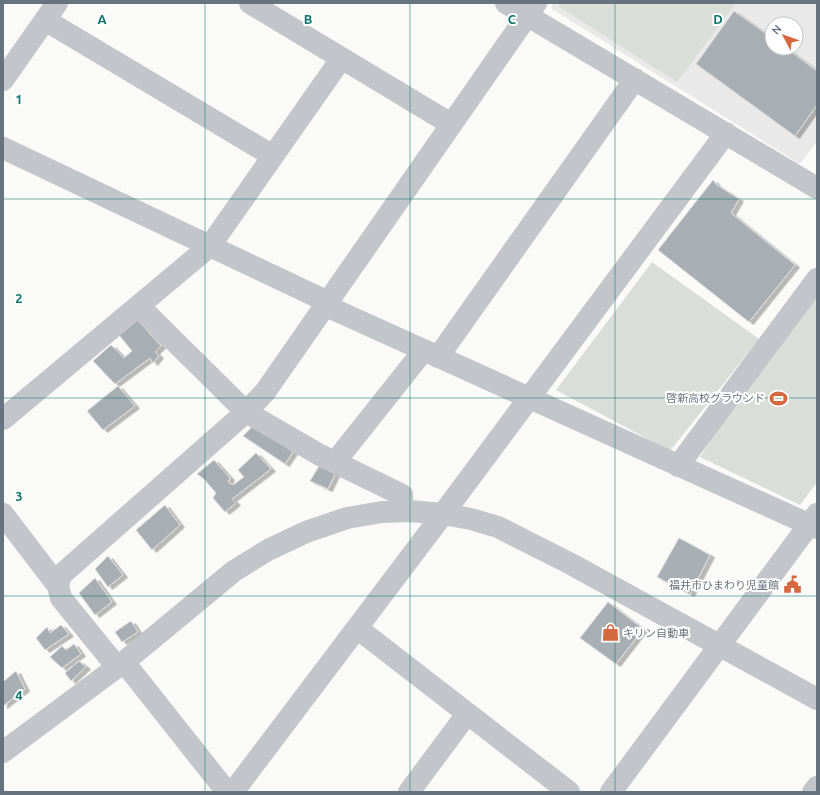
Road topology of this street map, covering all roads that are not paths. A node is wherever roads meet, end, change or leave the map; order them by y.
1 (250, 3) edge
2 (506, 3) edge
3 (531, 9) edge
4 (51, 11) edge
5 (341, 59) junction
6 (635, 79) junction
7 (3, 80) edge
8 (451, 124) junction
9 (726, 133) junction
10 (3, 148) edge
11 (273, 156) junction
12 (817, 188) edge
13 (210, 246) junction
14 (817, 279) edge
15 (325, 303) junction
16 (139, 306) junction
17 (431, 353) junction
18 (529, 398) junction
19 (246, 412) junction
20 (3, 419) edge
21 (336, 462) junction
22 (678, 466) junction
23 (402, 512) junction
24 (3, 514) edge
25 (443, 514) junction
26 (814, 522) edge
27 (58, 586) junction
28 (357, 628) junction
29 (720, 646) junction
30 (121, 664) junction
31 (817, 699) edge
32 (467, 714) junction
33 (3, 752) edge
34 (817, 787) edge
35 (227, 792) edge
36 (233, 792) edge
37 (409, 792) edge
38 (568, 792) edge
39 (611, 792) edge
40 (813, 792) edge

1 - 5 street
2 - 3 street
3 - 6 street
3 - 8 street
4 - 7 street
4 - 11 street
5 - 8 street
5 - 11 street
6 - 9 street
6 - 17 street
8 - 15 street
9 - 12 street
9 - 18 street
10 - 13 street
11 - 13 street
13 - 15 street
13 - 16 street
14 - 22 street
15 - 17 street
15 - 19 street
16 - 19 street
16 - 20 street
17 - 18 street
17 - 21 street
18 - 22 street
18 - 25 street
19 - 21 street
19 - 27 street
21 - 23 street
22 - 26 street
23 - 25 street
23 - 30 street
24 - 27 street
25 - 28 street
25 - 29 street
26 - 29 street
27 - 30 street
28 - 32 street
28 - 36 street
29 - 31 street
29 - 39 street
30 - 33 street
30 - 35 street
32 - 37 street
32 - 38 street
34 - 40 street

